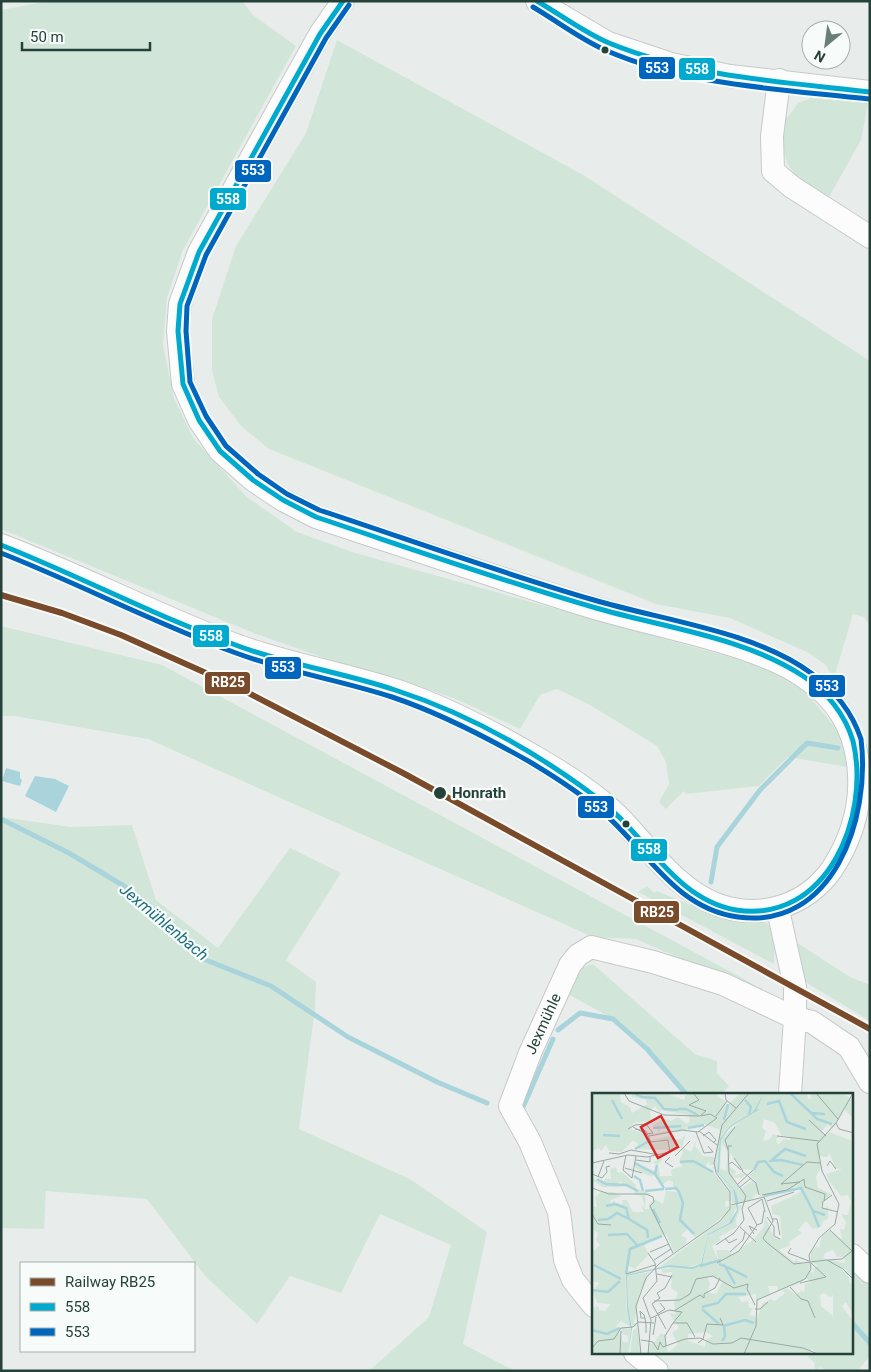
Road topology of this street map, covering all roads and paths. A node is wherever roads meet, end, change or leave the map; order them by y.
1 (343, 1) edge
2 (537, 1) edge
3 (779, 80) junction
4 (870, 92) edge
5 (870, 237) edge
6 (1, 545) edge
7 (778, 910) junction
8 (795, 1018) junction
9 (870, 1082) edge
10 (790, 1093) edge
11 (854, 1258) edge
12 (870, 1272) edge
13 (592, 1304) edge
14 (636, 1354) edge
15 (657, 1371) edge

1 - 7 street
2 - 3 street
3 - 4 street
3 - 5 street
6 - 7 street
7 - 8 street
8 - 9 street, Jexmühle
8 - 10 street
8 - 13 street, Jexmühle
11 - 12 street
14 - 15 street

